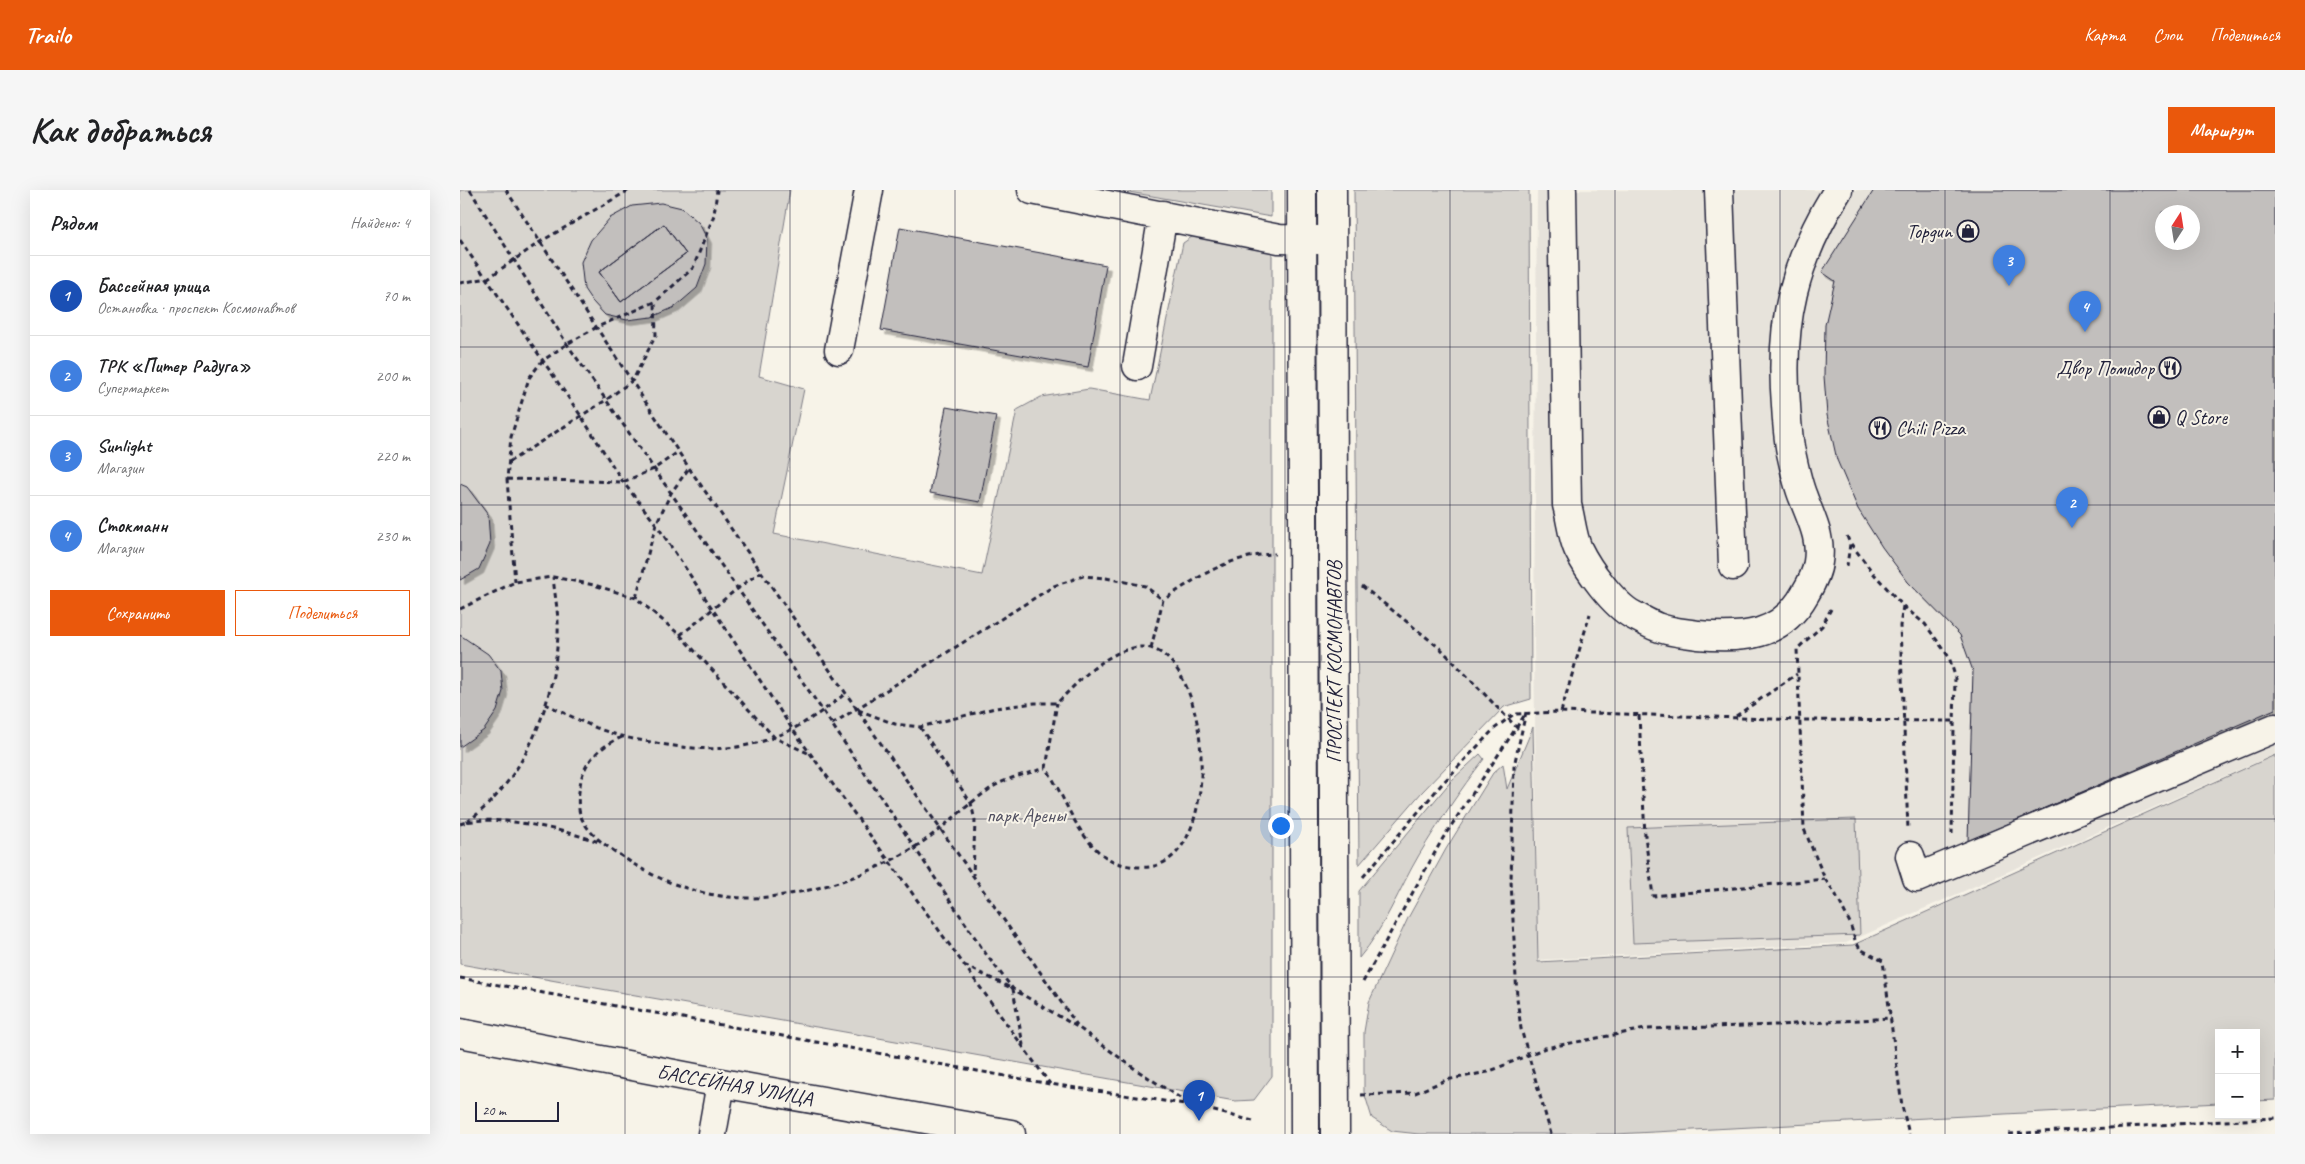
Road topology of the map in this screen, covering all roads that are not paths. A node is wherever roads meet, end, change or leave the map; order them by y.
1 (869, 190) edge
2 (1032, 190) edge
3 (1302, 190) edge
4 (1332, 190) edge
5 (1562, 190) edge
6 (1719, 190) edge
7 (1838, 190) edge
8 (1163, 214) junction
9 (1333, 239) junction
10 (1302, 241) junction
11 (839, 350) dead end
12 (1137, 366) dead end
13 (1734, 566) dead end
14 (2275, 728) edge
15 (1910, 856) road end
16 (460, 1033) edge
17 (722, 1083) junction
18 (712, 1134) edge
19 (1011, 1134) edge
20 (1305, 1134) edge
21 (1335, 1134) edge

1 - 11 street
2 - 8 street
3 - 10 street, ПРОСПЕКТ КОСМОНАВТОВ
4 - 9 street, ПРОСПЕКТ КОСМОНАВТОВ
5 - 7 street
6 - 13 street
8 - 10 street
8 - 12 street
9 - 10 street
9 - 21 street, ПРОСПЕКТ КОСМОНАВТОВ
10 - 20 street, ПРОСПЕКТ КОСМОНАВТОВ
14 - 15 street
16 - 17 street, БАССЕЙНАЯ УЛИЦА
17 - 18 street
17 - 19 street, БАССЕЙНАЯ УЛИЦА

